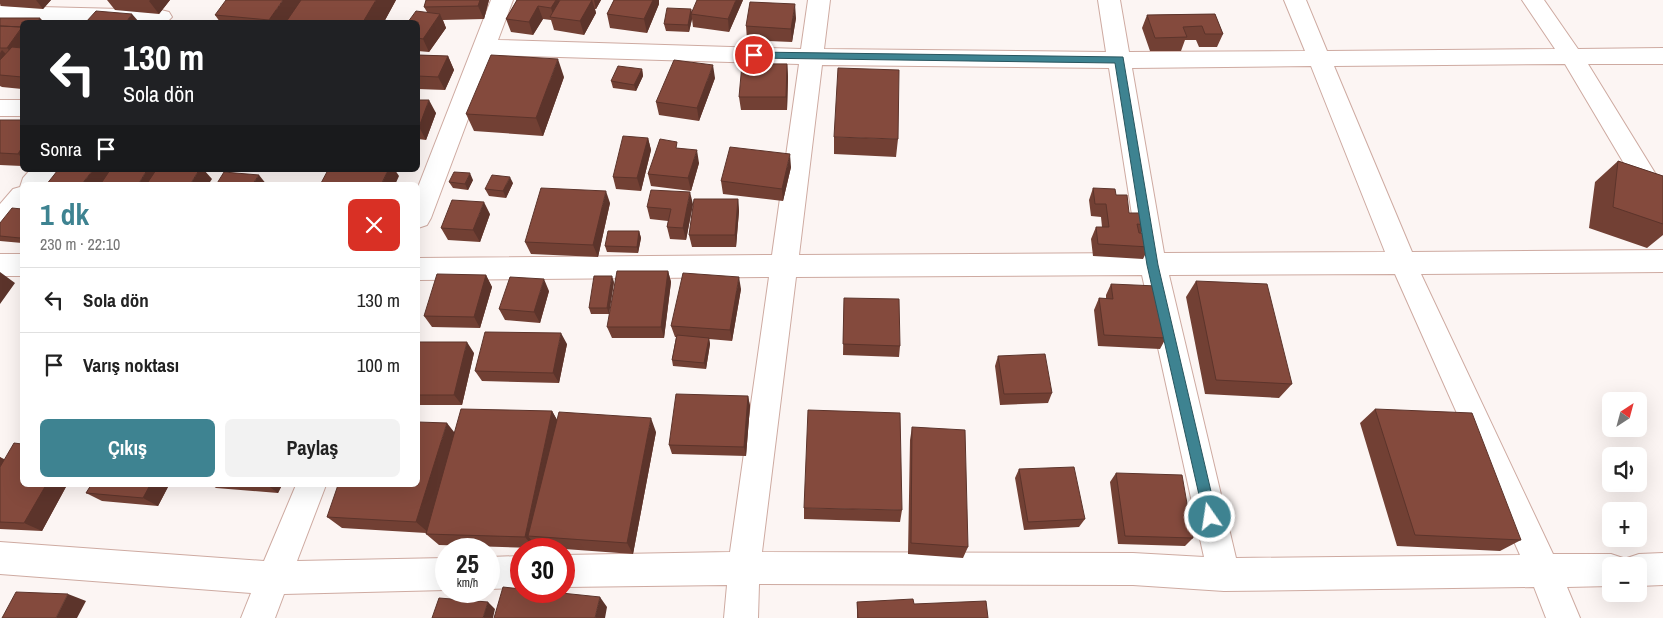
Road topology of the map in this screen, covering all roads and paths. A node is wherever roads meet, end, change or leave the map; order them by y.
1 (176, 0) edge
2 (502, 0) edge
3 (819, 0) edge
4 (1109, 0) edge
5 (1295, 0) edge
6 (1532, 0) edge
7 (0, 13) edge
8 (158, 20) edge
9 (484, 47) junction
10 (1571, 56) junction
11 (1663, 56) edge
12 (812, 57) junction
13 (1318, 58) junction
14 (1120, 60) junction
15 (0, 108) edge
16 (20, 108) edge
17 (420, 155) edge
18 (442, 156) junction
19 (43, 172) edge
20 (35, 182) edge
21 (20, 198) edge
22 (1663, 207) edge
23 (420, 213) edge
24 (0, 222) edge
25 (1663, 261) edge
26 (1403, 263) junction
27 (785, 264) junction
28 (0, 265) edge
29 (20, 265) edge
30 (1153, 265) junction
31 (420, 269) edge
32 (310, 487) edge
33 (0, 558) edge
34 (744, 568) junction
35 (1602, 570) edge
36 (1647, 570) edge
37 (1663, 570) edge
38 (575, 571) edge
39 (1544, 571) junction
40 (435, 574) edge
41 (1224, 575) junction
42 (273, 578) junction
43 (258, 618) edge
44 (741, 618) edge
45 (1563, 618) edge

1 - 8 street
2 - 9 street
3 - 12 street
4 - 14 street
5 - 13 street
6 - 10 street
7 - 8 street
9 - 12 street
9 - 18 street
10 - 11 street
10 - 13 street
10 - 22 street
12 - 14 street
12 - 27 street
13 - 14 street
13 - 26 street
14 - 30 street
15 - 16 street
17 - 18 street
18 - 23 street
19 - 20 street
21 - 24 street
25 - 26 street
26 - 30 street
26 - 39 street
27 - 30 street
27 - 31 street
27 - 34 street
28 - 29 street
30 - 41 street
32 - 42 street
33 - 42 street
34 - 38 street
34 - 41 street
34 - 44 street
35 - 39 street
36 - 37 street
39 - 41 street
39 - 45 street
40 - 42 street
42 - 43 street

